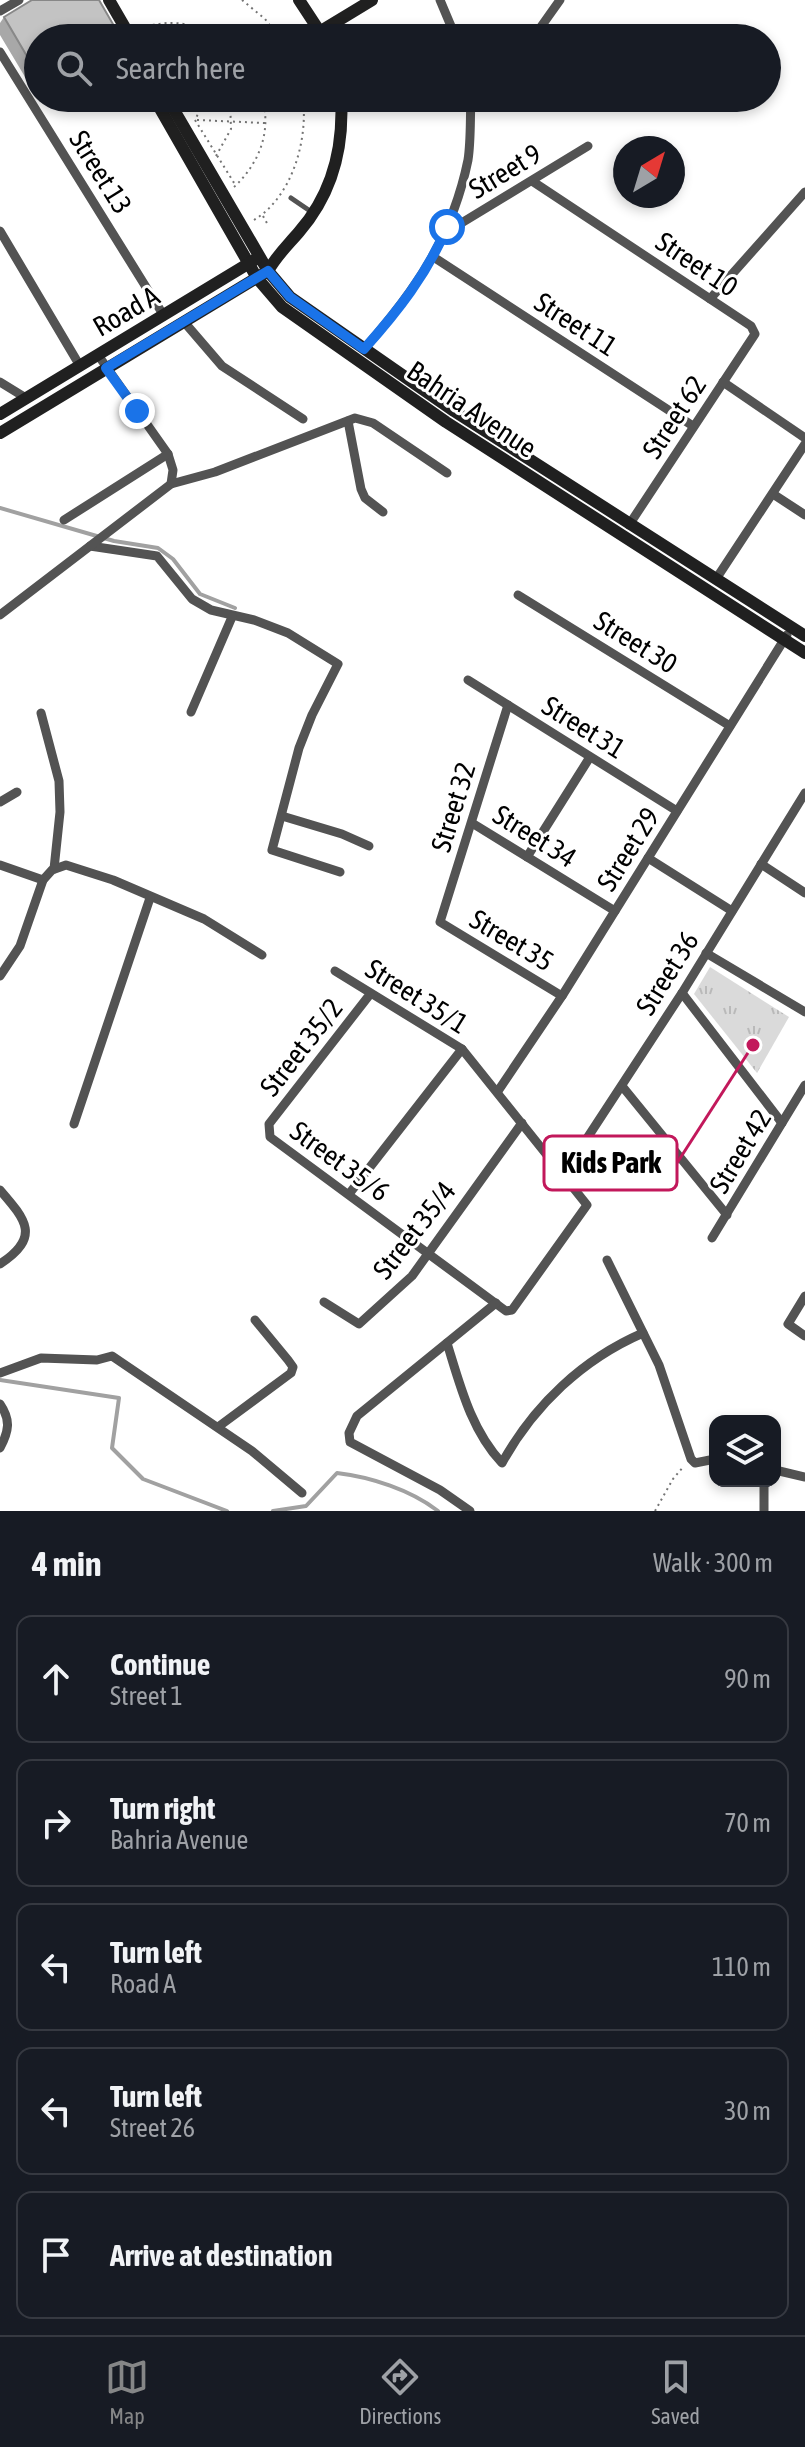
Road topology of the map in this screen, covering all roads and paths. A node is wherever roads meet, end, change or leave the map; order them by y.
1 (19, 0) edge
2 (96, 0) edge
3 (109, 0) edge
4 (242, 0) edge
5 (299, 0) edge
6 (372, 0) edge
7 (440, 0) edge
8 (560, 0) edge
9 (0, 11) edge
10 (116, 24) edge
11 (120, 24) edge
12 (163, 24) edge
13 (183, 24) edge
14 (269, 24) edge
15 (315, 24) edge
16 (337, 24) edge
17 (450, 24) edge
18 (543, 24) edge
19 (0, 52) edge
20 (24, 91) edge
21 (37, 112) edge
22 (163, 112) edge
23 (175, 112) edge
24 (198, 112) edge
25 (231, 112) edge
26 (264, 112) edge
27 (302, 112) edge
28 (341, 112) edge
29 (470, 112) edge
30 (195, 120) junction
31 (232, 121) junction
32 (265, 123) junction
33 (184, 128) junction
34 (588, 146) dead end
35 (217, 155) junction
36 (206, 165) junction
37 (532, 181) junction
38 (236, 186) junction
39 (805, 192) edge
40 (223, 195) junction
41 (291, 198) dead end
42 (314, 214) junction
43 (268, 225) dead end
44 (0, 231) edge
45 (445, 233) junction
46 (278, 253) junction
47 (435, 258) junction
48 (254, 260) junction
49 (262, 274) junction
50 (710, 299) junction
51 (164, 316) junction
52 (185, 323) junction
53 (755, 334) joint
54 (364, 349) junction
55 (98, 355) junction
56 (80, 366) junction
57 (106, 368) junction
58 (0, 382) edge
59 (723, 382) junction
60 (26, 398) junction
61 (0, 414) edge
62 (303, 419) dead end
63 (348, 421) junction
64 (693, 426) junction
65 (0, 433) edge
66 (805, 441) edge
67 (168, 454) junction
68 (447, 473) dead end
69 (171, 484) junction
70 (773, 494) junction
71 (383, 512) dead end
72 (805, 515) edge
73 (64, 520) dead end
74 (629, 525) junction
75 (92, 544) junction
76 (716, 579) junction
77 (518, 595) dead end
78 (0, 615) edge
79 (232, 617) junction
80 (792, 627) junction
81 (805, 636) edge
82 (784, 640) junction
83 (805, 653) edge
84 (468, 680) dead end
85 (508, 705) junction
86 (191, 712) dead end
87 (41, 713) dead end
88 (730, 726) junction
89 (590, 757) junction
90 (17, 792) dead end
91 (805, 793) edge
92 (0, 802) edge
93 (677, 811) junction
94 (282, 816) junction
95 (472, 823) junction
96 (369, 846) dead end
97 (527, 857) junction
98 (648, 858) junction
99 (761, 864) junction
100 (0, 865) edge
101 (54, 869) junction
102 (340, 872) dead end
103 (43, 880) junction
104 (805, 893) edge
105 (150, 898) junction
106 (615, 911) junction
107 (732, 911) junction
108 (440, 922) joint
109 (706, 953) junction
110 (262, 955) dead end
111 (335, 971) dead end
112 (0, 976) edge
113 (371, 993) junction
114 (682, 993) junction
115 (562, 996) junction
116 (805, 1012) edge
117 (462, 1049) junction
118 (805, 1085) edge
119 (622, 1086) junction
120 (498, 1091) junction
121 (522, 1123) junction
122 (782, 1123) junction
123 (74, 1124) dead end
124 (268, 1130) joint
125 (563, 1175) junction
126 (0, 1190) edge
127 (349, 1194) junction
128 (727, 1215) junction
129 (712, 1238) dead end
130 (428, 1253) junction
131 (607, 1260) dead end
132 (0, 1264) edge
133 (805, 1296) edge
134 (324, 1302) dead end
135 (496, 1303) junction
136 (506, 1311) joint
137 (255, 1320) dead end
138 (643, 1333) junction
139 (805, 1336) edge
140 (447, 1343) junction
141 (0, 1373) edge
142 (0, 1404) edge
143 (218, 1427) junction
144 (0, 1448) edge
145 (691, 1459) junction
146 (709, 1460) edge
147 (781, 1471) edge
148 (805, 1477) edge
149 (764, 1487) edge
150 (302, 1493) dead end
151 (470, 1511) edge
152 (655, 1511) edge
153 (764, 1511) edge

1 - 9 street
2 - 10 street
3 - 11 street
4 - 14 path
5 - 15 street
6 - 16 street
7 - 17 street
8 - 18 street
12 - 13 path
19 - 20 street, Street 13
21 - 51 street, Street 13
22 - 48 street, Bahria Avenue
23 - 33 street, Bahria Avenue
24 - 30 path
25 - 31 path
26 - 32 path
27 - 43 path
28 - 42 street, Road A
29 - 45 street
30 - 31 path
30 - 33 path
30 - 35 path
31 - 32 path
31 - 35 path
32 - 38 path
33 - 36 street, Bahria Avenue
34 - 37 street, Street 9
35 - 36 path
35 - 38 path
36 - 40 street, Bahria Avenue
37 - 45 street, Street 9
37 - 50 street, Street 10
38 - 40 path
39 - 50 street
40 - 48 street, Bahria Avenue
41 - 42 lane
42 - 46 street, Road A
44 - 56 street
45 - 47 street
46 - 48 street, Road A
46 - 49 street, Road A
47 - 54 street
47 - 64 street, Street 11
48 - 49 street, Bahria Avenue
48 - 51 street, Road A
49 - 52 street, Road A
49 - 54 street, Bahria Avenue
49 - 82 street, Bahria Avenue
50 - 53 street, Street 10
51 - 55 street, Road A
52 - 57 street, Road A
52 - 62 street
53 - 59 street, Street 62
54 - 74 street, Bahria Avenue
55 - 56 street, Road A
55 - 57 street
56 - 60 street, Road A
57 - 65 street, Road A
57 - 67 street
58 - 60 street
59 - 64 street, Street 62
59 - 66 street
60 - 61 street, Road A
63 - 68 street
63 - 69 street
63 - 71 street
64 - 74 street, Street 62
66 - 70 street
67 - 69 street
67 - 73 street
69 - 75 street
70 - 72 street
70 - 76 street
74 - 76 street, Bahria Avenue
75 - 78 street
75 - 79 street
76 - 80 street, Bahria Avenue
77 - 88 street, Street 30
79 - 86 street
79 - 94 street
80 - 81 street, Bahria Avenue
80 - 82 street, Street 29
82 - 83 street, Bahria Avenue
82 - 88 street, Street 29
84 - 85 street, Street 31
85 - 89 street, Street 31
85 - 95 street, Street 32
87 - 101 street
88 - 93 street, Street 29
89 - 93 street, Street 31
89 - 97 street
90 - 92 street
91 - 99 street, Street 36
93 - 98 street, Street 29
94 - 96 street
94 - 102 street
95 - 97 street, Street 34
95 - 108 street, Street 32
97 - 106 street, Street 34
98 - 106 street, Street 29
98 - 107 street
99 - 104 street
99 - 107 street, Street 36
100 - 103 street
101 - 103 street
101 - 105 street
103 - 112 street
105 - 110 street
105 - 123 street
106 - 115 street, Street 29
107 - 109 street, Street 36
108 - 115 street, Street 35
109 - 114 street, Street 36
109 - 116 street
111 - 113 street, Street 35/1
113 - 117 street, Street 35/1
113 - 124 street, Street 35/2
114 - 119 street, Street 36
114 - 122 street
115 - 120 street, Street 29
117 - 120 street, Street 35/1
117 - 127 street
118 - 122 street, Street 42
119 - 125 street, Street 36
119 - 128 street
120 - 121 street, Street 35/1
121 - 125 street, Street 35/1
121 - 130 street, Street 35/4
122 - 128 street, Street 42
124 - 127 street, Street 35/6
125 - 136 street, Street 35/1
126 - 132 street
127 - 130 street, Street 35/6
128 - 129 street, Street 42
130 - 134 street, Street 35/4
130 - 135 street, Street 35/6
131 - 138 street
133 - 139 street
135 - 136 street, Street 35/6
135 - 140 street
137 - 143 street
138 - 140 street
138 - 145 street
140 - 151 street
141 - 143 street
142 - 144 street
143 - 150 street
145 - 146 street
145 - 152 path
147 - 148 street
149 - 153 street

